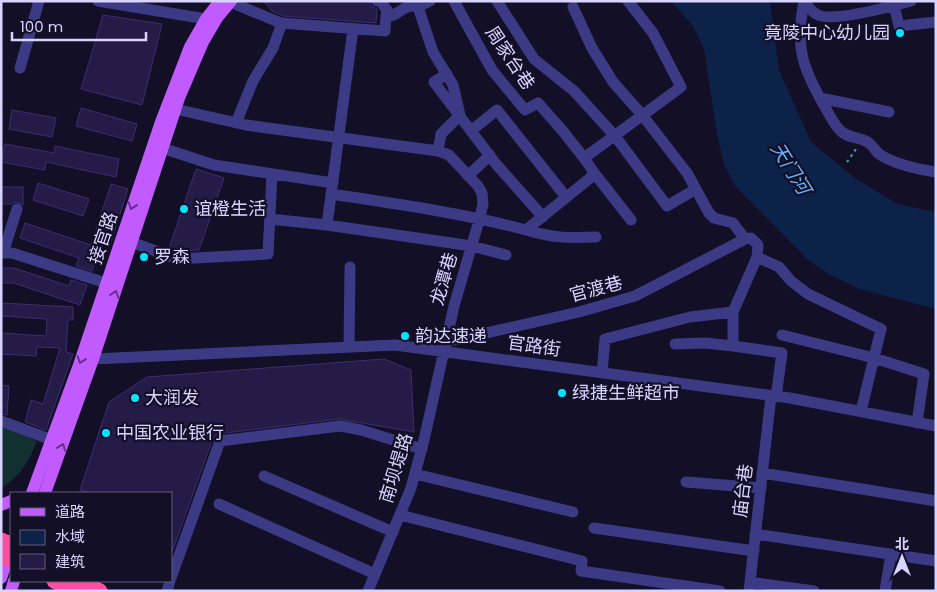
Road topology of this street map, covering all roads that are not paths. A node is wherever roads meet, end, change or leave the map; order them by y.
1 (39, 1) edge
2 (98, 1) edge
3 (378, 1) edge
4 (430, 1) edge
5 (454, 1) edge
6 (497, 1) edge
7 (628, 1) edge
8 (804, 1) edge
9 (911, 1) edge
10 (227, 2) edge
11 (137, 4) edge
12 (894, 6) junction
13 (418, 7) junction
14 (573, 7) dead end
15 (386, 16) junction
16 (206, 19) junction
17 (936, 22) edge
18 (282, 23) junction
19 (353, 29) junction
20 (20, 68) dead end
21 (820, 98) junction
22 (520, 104) junction
23 (175, 109) junction
24 (889, 112) dead end
25 (460, 115) junction
26 (643, 116) junction
27 (502, 117) junction
28 (236, 122) junction
29 (472, 130) junction
30 (615, 136) junction
31 (339, 138) junction
32 (162, 148) junction
33 (438, 150) junction
34 (490, 155) junction
35 (584, 158) junction
36 (936, 172) edge
37 (272, 174) junction
38 (595, 174) junction
39 (468, 176) junction
40 (332, 188) junction
41 (696, 189) junction
42 (566, 197) junction
43 (17, 209) dead end
44 (543, 216) junction
45 (480, 217) junction
46 (270, 220) junction
47 (631, 220) dead end
48 (327, 225) junction
49 (526, 230) junction
50 (596, 237) dead end
51 (745, 239) junction
52 (131, 242) junction
53 (472, 246) junction
54 (2, 253) edge
55 (506, 255) dead end
56 (757, 257) junction
57 (350, 268) dead end
58 (106, 283) junction
59 (733, 312) junction
60 (782, 335) dead end
61 (675, 344) dead end
62 (445, 346) junction
63 (733, 346) junction
64 (349, 347) junction
65 (874, 358) junction
66 (93, 359) junction
67 (602, 372) junction
68 (774, 396) junction
69 (860, 411) junction
70 (1, 421) edge
71 (917, 422) junction
72 (936, 426) edge
73 (52, 440) junction
74 (422, 450) junction
75 (762, 473) junction
76 (415, 474) junction
77 (264, 476) dead end
78 (686, 482) dead end
79 (44, 488) edge
80 (761, 488) junction
81 (27, 492) edge
82 (936, 502) edge
83 (219, 504) dead end
84 (573, 512) dead end
85 (400, 515) junction
86 (594, 528) dead end
87 (393, 532) junction
88 (755, 534) junction
89 (1, 540) edge
90 (754, 551) junction
91 (9, 553) edge
92 (891, 554) junction
93 (936, 561) edge
94 (375, 574) junction
95 (172, 576) edge
96 (1, 578) edge
97 (56, 582) edge
98 (83, 582) edge
99 (749, 586) edge
100 (74, 591) edge
101 (100, 591) edge
102 (368, 591) edge
103 (720, 591) edge
104 (814, 591) edge
105 (886, 591) edge

1 - 20 street
2 - 11 street
3 - 15 street
4 - 13 street
5 - 22 street, 周家台巷
6 - 30 street
7 - 26 street
8 - 12 street
8 - 21 street
9 - 12 street
10 - 16 main road, 接官路
10 - 18 street
10 - 23 main road, 接官路
11 - 16 street
12 - 17 street
13 - 15 street
13 - 25 street
14 - 26 street
15 - 19 street
16 -> 58 main road, 接官路
18 - 19 street
18 - 28 street
19 - 31 street
21 - 24 street
21 - 36 street
22 - 27 street
22 - 35 street, 周家台巷
23 - 28 street
23 - 32 main road, 接官路
25 - 29 street
25 - 33 street
26 - 30 street
26 - 41 street
27 - 29 street
27 - 42 street
28 - 31 street
29 - 34 street
30 - 35 street
30 - 41 street
31 - 33 street
31 - 40 street
32 - 37 street
32 - 52 main road, 接官路
33 - 39 street, 龙潭巷
34 - 39 street
34 - 44 street
35 - 38 street
37 - 40 street
37 - 46 street
38 - 42 street
38 - 47 street
39 - 45 street, 龙潭巷
40 - 45 street
40 - 48 street
41 - 51 street
42 - 44 street
43 - 54 street
44 - 49 street
45 - 49 street
45 - 53 street, 龙潭巷
46 - 48 street
46 - 52 street
48 - 53 street
49 - 50 street
51 - 56 street
51 - 62 street, 官渡巷
66 -> 52 main road, 接官路
53 - 55 street
53 - 62 street, 龙潭巷
54 - 58 street
56 - 59 street
56 - 65 street
57 - 64 street
58 -> 73 main road, 接官路
59 - 63 street
59 - 67 street
60 - 65 street
61 - 63 street
62 - 64 street, 官路街
62 - 67 street, 官路街
62 - 74 street, 南坝堤路
63 - 68 street, 庙台巷
64 - 66 street, 官路街
65 - 69 street
65 - 71 street
79 -> 66 main road, 接官路
67 - 68 street, 官路街
68 - 69 street, 官路街
68 - 75 street, 庙台巷
69 - 71 street, 官路街
70 - 73 street
71 - 72 street, 官路街
73 - 79 main road, 接官路
74 - 76 street, 南坝堤路
74 - 95 street
75 - 80 street, 庙台巷
75 - 82 street
76 - 84 street
76 - 85 street, 南坝堤路
77 - 87 street
78 - 80 street
79 - 81 main road
80 - 88 street, 庙台巷
83 - 94 street
85 - 87 street, 南坝堤路
85 - 103 street
86 - 90 street
87 - 94 street, 南坝堤路
88 - 90 street, 庙台巷
88 - 92 street
89 - 91 highway
90 - 99 street, 庙台巷
91 - 96 main road
92 - 93 street
92 - 105 street
94 - 102 street, 南坝堤路
97 - 100 highway
98 - 101 highway
99 - 104 street

